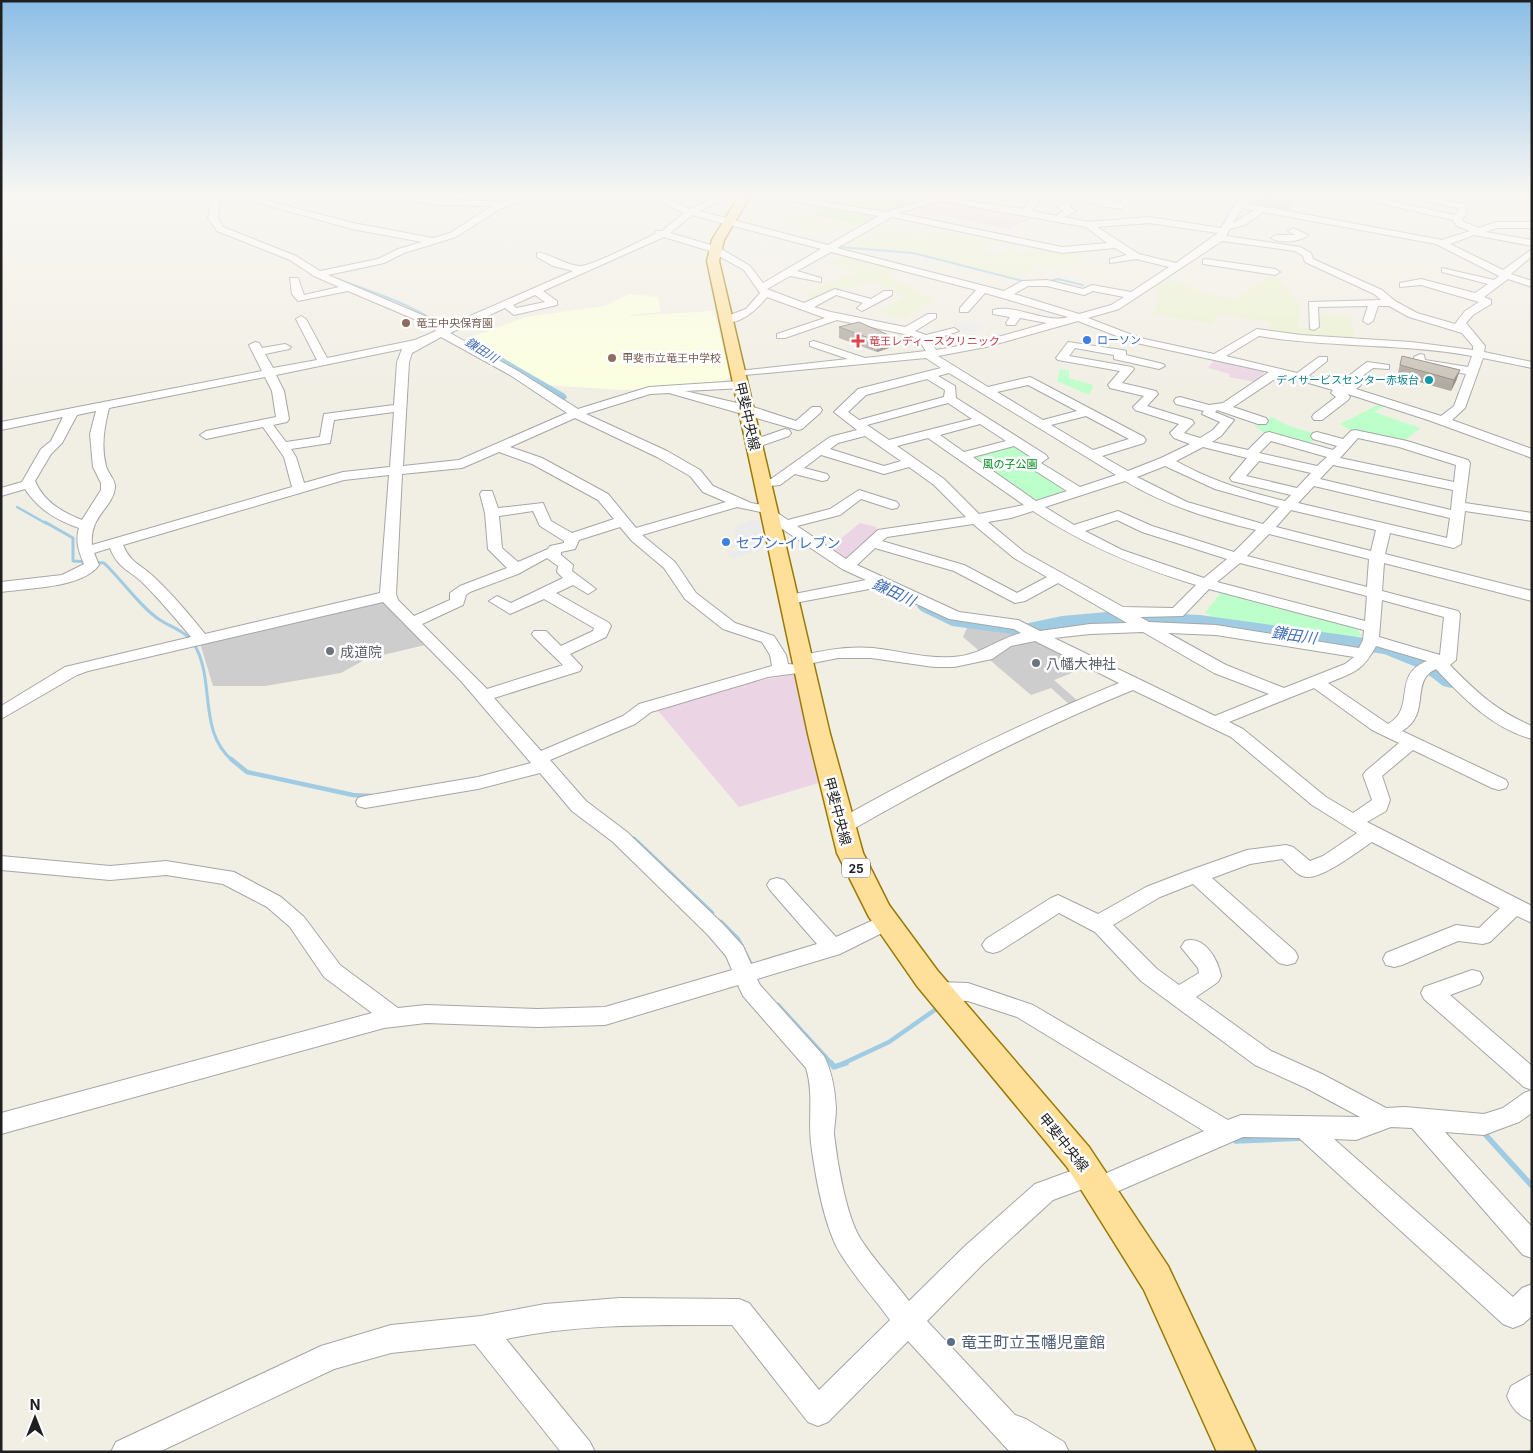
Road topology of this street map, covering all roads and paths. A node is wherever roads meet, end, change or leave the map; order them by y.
1 (297, 261) edge
2 (381, 261) edge
3 (550, 261) edge
4 (603, 261) edge
5 (714, 261) edge
6 (734, 261) edge
7 (809, 261) edge
8 (877, 261) edge
9 (1156, 261) edge
10 (1184, 261) edge
11 (1214, 261) edge
12 (1261, 261) edge
13 (1310, 261) edge
14 (1477, 261) edge
15 (1518, 261) edge
16 (1206, 262) dead end
17 (1177, 266) junction
18 (583, 270) junction
19 (1445, 270) dead end
20 (788, 272) junction
21 (1275, 272) dead end
22 (318, 274) junction
23 (1504, 275) junction
24 (294, 280) dead end
25 (817, 280) dead end
26 (1496, 283) junction
27 (1528, 283) edge
28 (1404, 285) dead end
29 (350, 287) junction
30 (1441, 287) junction
31 (984, 288) junction
32 (763, 290) junction
33 (536, 291) junction
34 (888, 293) dead end
35 (1006, 294) junction
36 (1428, 294) dead end
37 (1133, 295) junction
38 (1477, 297) junction
39 (1439, 298) dead end
40 (872, 302) junction
41 (1391, 303) junction
42 (507, 304) junction
43 (952, 304) dead end
44 (1374, 304) junction
45 (805, 307) junction
46 (1477, 308) junction
47 (828, 315) junction
48 (932, 316) dead end
49 (996, 316) dead end
50 (845, 318) junction
51 (1079, 318) junction
52 (301, 319) dead end
53 (1014, 319) junction
54 (726, 320) junction
55 (1368, 321) dead end
56 (815, 324) junction
57 (1059, 324) junction
58 (1314, 327) dead end
59 (1045, 328) junction
60 (828, 330) dead end
61 (1464, 330) junction
62 (907, 331) junction
63 (954, 331) dead end
64 (444, 332) junction
65 (781, 336) dead end
66 (923, 339) junction
67 (1138, 340) junction
68 (419, 343) junction
69 (814, 344) dead end
70 (285, 348) dead end
71 (933, 354) junction
72 (1120, 355) junction
73 (1478, 356) junction
74 (1217, 357) junction
75 (1420, 357) dead end
76 (1323, 359) dead end
77 (323, 360) junction
78 (868, 362) junction
79 (1108, 365) junction
80 (1532, 365) edge
81 (1160, 366) dead end
82 (1385, 367) dead end
83 (951, 369) junction
84 (1471, 371) junction
85 (267, 372) junction
86 (1278, 372) junction
87 (929, 375) junction
88 (1298, 377) junction
89 (662, 389) junction
90 (1343, 390) junction
91 (986, 391) junction
92 (743, 394) junction
93 (950, 399) junction
94 (1180, 401) dead end
95 (103, 406) junction
96 (1226, 406) junction
97 (400, 408) junction
98 (1212, 409) junction
99 (816, 410) dead end
100 (72, 412) junction
101 (1087, 412) junction
102 (578, 413) junction
103 (1318, 417) dead end
104 (982, 420) junction
105 (1262, 420) dead end
106 (1443, 421) junction
107 (266, 423) junction
108 (1040, 424) junction
109 (1, 426) edge
110 (863, 428) junction
111 (785, 433) dead end
112 (929, 433) junction
113 (206, 435) dead end
114 (1317, 436) dead end
115 (1015, 442) junction
116 (1201, 443) junction
117 (755, 444) junction
118 (886, 444) junction
119 (1345, 444) junction
120 (282, 446) junction
121 (499, 448) junction
122 (820, 450) junction
123 (1532, 454) edge
124 (1092, 455) junction
125 (1253, 455) junction
126 (963, 456) junction
127 (1333, 457) junction
128 (1166, 461) junction
129 (912, 462) junction
130 (793, 469) junction
131 (396, 471) junction
132 (1127, 476) junction
133 (1315, 476) junction
134 (822, 477) dead end
135 (28, 484) junction
136 (764, 484) junction
137 (299, 488) junction
138 (1461, 488) junction
139 (1, 492) edge
140 (1078, 492) junction
141 (1299, 493) junction
142 (487, 494) dead end
143 (737, 503) junction
144 (892, 505) dead end
145 (1288, 505) junction
146 (1036, 506) junction
147 (1458, 511) junction
148 (492, 513) junction
149 (776, 517) junction
150 (1532, 518) edge
151 (977, 520) junction
152 (623, 521) junction
153 (86, 526) junction
154 (1384, 528) junction
155 (1266, 529) junction
156 (1074, 530) junction
157 (633, 533) junction
158 (570, 538) junction
159 (873, 543) junction
160 (116, 544) junction
161 (86, 551) junction
162 (554, 552) junction
163 (1377, 557) junction
164 (1238, 558) junction
165 (847, 566) junction
166 (513, 570) junction
167 (1057, 578) junction
168 (574, 579) junction
169 (882, 582) junction
170 (1207, 582) junction
171 (1, 587) edge
172 (588, 588) dead end
173 (544, 593) junction
174 (1374, 593) junction
175 (389, 596) junction
176 (1532, 596) edge
177 (789, 599) junction
178 (497, 601) dead end
179 (1117, 612) junction
180 (413, 622) junction
181 (1144, 627) junction
182 (540, 634) dead end
183 (1036, 636) junction
184 (201, 640) junction
185 (1369, 641) junction
186 (559, 653) junction
187 (1439, 663) junction
188 (796, 666) junction
189 (1316, 682) junction
190 (1132, 684) junction
191 (1284, 694) junction
192 (484, 696) junction
193 (1, 714) edge
194 (1214, 722) junction
195 (1388, 731) junction
196 (1532, 733) edge
197 (1411, 742) junction
198 (540, 763) junction
199 (1500, 784) dead end
200 (365, 802) dead end
201 (1353, 822) junction
202 (841, 827) junction
203 (1371, 833) junction
204 (1, 863) edge
205 (1197, 876) junction
206 (777, 885) dead end
207 (1523, 910) edge
208 (886, 922) junction
209 (1098, 924) junction
210 (993, 945) dead end
211 (1192, 947) dead end
212 (833, 948) junction
213 (1287, 957) dead end
214 (1394, 960) dead end
215 (744, 974) junction
216 (1472, 978) dead end
217 (938, 991) junction
218 (1179, 998) junction
219 (395, 1018) junction
220 (1532, 1080) edge
221 (1532, 1100) edge
222 (1418, 1118) junction
223 (1385, 1119) junction
224 (1, 1124) edge
225 (1305, 1128) junction
226 (1227, 1132) junction
227 (1095, 1182) junction
228 (1532, 1246) edge
229 (1532, 1297) edge
230 (908, 1322) junction
231 (481, 1330) junction
232 (1532, 1388) edge
233 (1532, 1407) edge
234 (997, 1416) junction
235 (126, 1452) edge
236 (580, 1452) edge
237 (1030, 1452) edge
238 (1054, 1452) edge
239 (1237, 1452) edge

1 - 22 street
2 - 22 street
3 - 18 street
4 - 18 street
5 - 54 main road, 甲斐中央線 / 25
6 - 32 street
7 - 20 street
8 - 31 street
9 - 17 street
10 - 17 street
11 - 16 street
12 - 21 street
13 - 41 street
14 - 23 street
15 - 23 street
17 - 37 street
18 - 33 street
19 - 26 street
20 - 25 street
20 - 32 street
22 - 29 street
23 - 26 street
23 - 27 street
24 - 29 street
26 - 38 street
28 - 30 street
29 - 64 street
30 - 36 street
30 - 38 street
31 - 35 street
31 - 43 street
32 - 45 street
32 - 54 street
33 - 42 street
33 - 42 street
34 - 40 street
35 - 37 street
35 - 51 street
37 - 51 street
38 - 46 street
39 - 46 street
40 - 45 street
40 - 50 street
41 - 44 street
41 - 61 street
42 - 64 street
44 - 55 street
44 - 58 street
45 - 47 street
46 - 61 street
47 - 50 street
47 - 56 street
48 - 62 street
49 - 53 street
50 - 62 street
51 - 57 street
51 - 67 street
52 - 77 street
53 - 57 street
53 - 59 street
54 - 92 main road, 甲斐中央線 / 25
56 - 60 street
56 - 65 street
57 - 59 street
59 - 71 street
61 - 73 street
62 - 66 street
63 - 66 street
64 - 68 street
64 - 102 street
66 - 71 street
67 - 72 street
67 - 74 street
68 - 77 street
68 - 97 street
69 - 78 street
70 - 85 street
71 - 78 street
71 - 83 street
72 - 79 street
72 - 79 street
72 - 81 street
73 - 74 street
73 - 80 street
73 - 84 street
74 - 86 street
75 - 84 street
76 - 88 street
77 - 85 street
78 - 92 street
79 - 116 street
82 - 90 street
83 - 87 street
83 - 91 street
84 - 106 street
85 - 95 street
85 - 107 street
86 - 88 street
86 - 96 street
87 - 93 street
87 - 110 street
88 - 90 street
89 - 92 street
89 - 92 street
89 - 102 street
90 - 103 street
90 - 106 street
91 - 101 street
91 - 108 street
92 - 99 street
92 - 117 main road, 甲斐中央線 / 25
93 - 104 street
93 - 110 street
94 - 98 street
95 - 100 street
95 - 153 street
96 - 98 street
96 - 105 street
97 - 120 street
97 - 131 street
98 - 116 street
100 - 109 street
100 - 135 street
101 - 108 street
101 - 124 street
102 - 121 street
102 - 143 street
104 - 112 street
104 - 115 street
106 - 123 street
107 - 113 street
107 - 120 street
108 - 124 street
110 - 118 street
110 - 122 street
111 - 117 street
112 - 118 street
112 - 126 street
114 - 119 street
115 - 126 street
115 - 140 street
116 - 125 street
116 - 128 street
117 - 136 main road, 甲斐中央線 / 25
118 - 129 street
119 - 127 street
119 - 138 street
120 - 137 street
121 - 131 street
121 - 152 street
122 - 129 street
122 - 130 street
124 - 132 street
125 - 127 street
125 - 133 street
125 - 141 street
126 - 146 street
127 - 133 street
127 - 138 street
128 - 132 street
128 - 145 street
129 - 151 street
130 - 134 street
130 - 136 street
131 - 137 street
131 - 175 street
132 - 140 street
132 - 155 street
133 - 141 street
133 - 147 street
135 - 139 street
135 - 153 street
136 - 149 main road, 甲斐中央線 / 25
137 - 160 street
138 - 147 street
140 - 146 street
141 - 145 street
142 - 148 street
143 - 149 street
143 - 157 street
144 - 149 street
145 - 154 street
145 - 155 street
146 - 151 street
146 - 156 street
147 - 150 street
147 - 154 street
148 - 158 street
148 - 166 street
149 - 165 street
149 - 177 main road, 甲斐中央線 / 25
151 - 159 street
151 - 167 street
152 - 157 street
152 - 158 street
153 - 161 street
154 - 163 street
155 - 163 street
155 - 164 street
156 - 164 street
156 - 170 street
157 - 188 street
158 - 162 street
159 - 165 street
159 - 167 street
160 - 161 street
160 - 184 street
161 - 171 street
162 - 166 street
162 - 168 street
163 - 174 street
163 - 176 street
164 - 170 street
164 - 174 street
165 - 169 street
166 - 180 street
167 - 179 street
168 - 172 street
168 - 173 street
169 - 177 street
169 - 183 street
170 - 179 street
170 - 185 street
173 - 178 street
173 - 186 street
174 - 185 street
174 - 187 street
175 - 180 street
175 - 184 street
177 - 188 main road, 甲斐中央線 / 25
179 - 181 street
180 - 192 street
181 - 183 street
181 - 185 street
181 - 191 street
182 - 186 street
183 - 188 street
183 - 190 street
184 - 193 street
185 - 187 street
185 - 189 street
186 - 192 street
187 - 195 street
187 - 196 street
188 - 198 street
188 - 202 main road, 甲斐中央線 / 25
189 - 191 street
189 - 195 street
190 - 194 street
190 - 202 street
191 - 194 street
192 - 198 street
194 - 201 street
195 - 197 street
197 - 199 street
197 - 201 street
198 - 200 street
198 - 215 street
201 - 203 street
202 - 208 main road, 甲斐中央線 / 25
203 - 205 street
203 - 207 street
204 - 219 street
205 - 209 street
205 - 213 street
206 - 212 street
207 - 214 street
208 - 212 street
208 - 217 main road, 甲斐中央線 / 25
209 - 210 street
209 - 218 street
211 - 218 street
212 - 215 street
215 - 219 street
215 - 230 street
216 - 220 street
217 - 226 street
217 - 227 main road, 甲斐中央線 / 25
218 - 223 street
219 - 224 street
221 - 222 street
222 - 223 street
222 - 228 street
223 - 225 street
225 - 226 street
225 - 229 street
226 - 227 street
227 - 230 street
227 - 239 main road, 甲斐中央線 / 25
230 - 231 street
230 - 234 street
231 - 235 street
231 - 236 street
232 - 233 street
234 - 237 street
234 - 238 street

